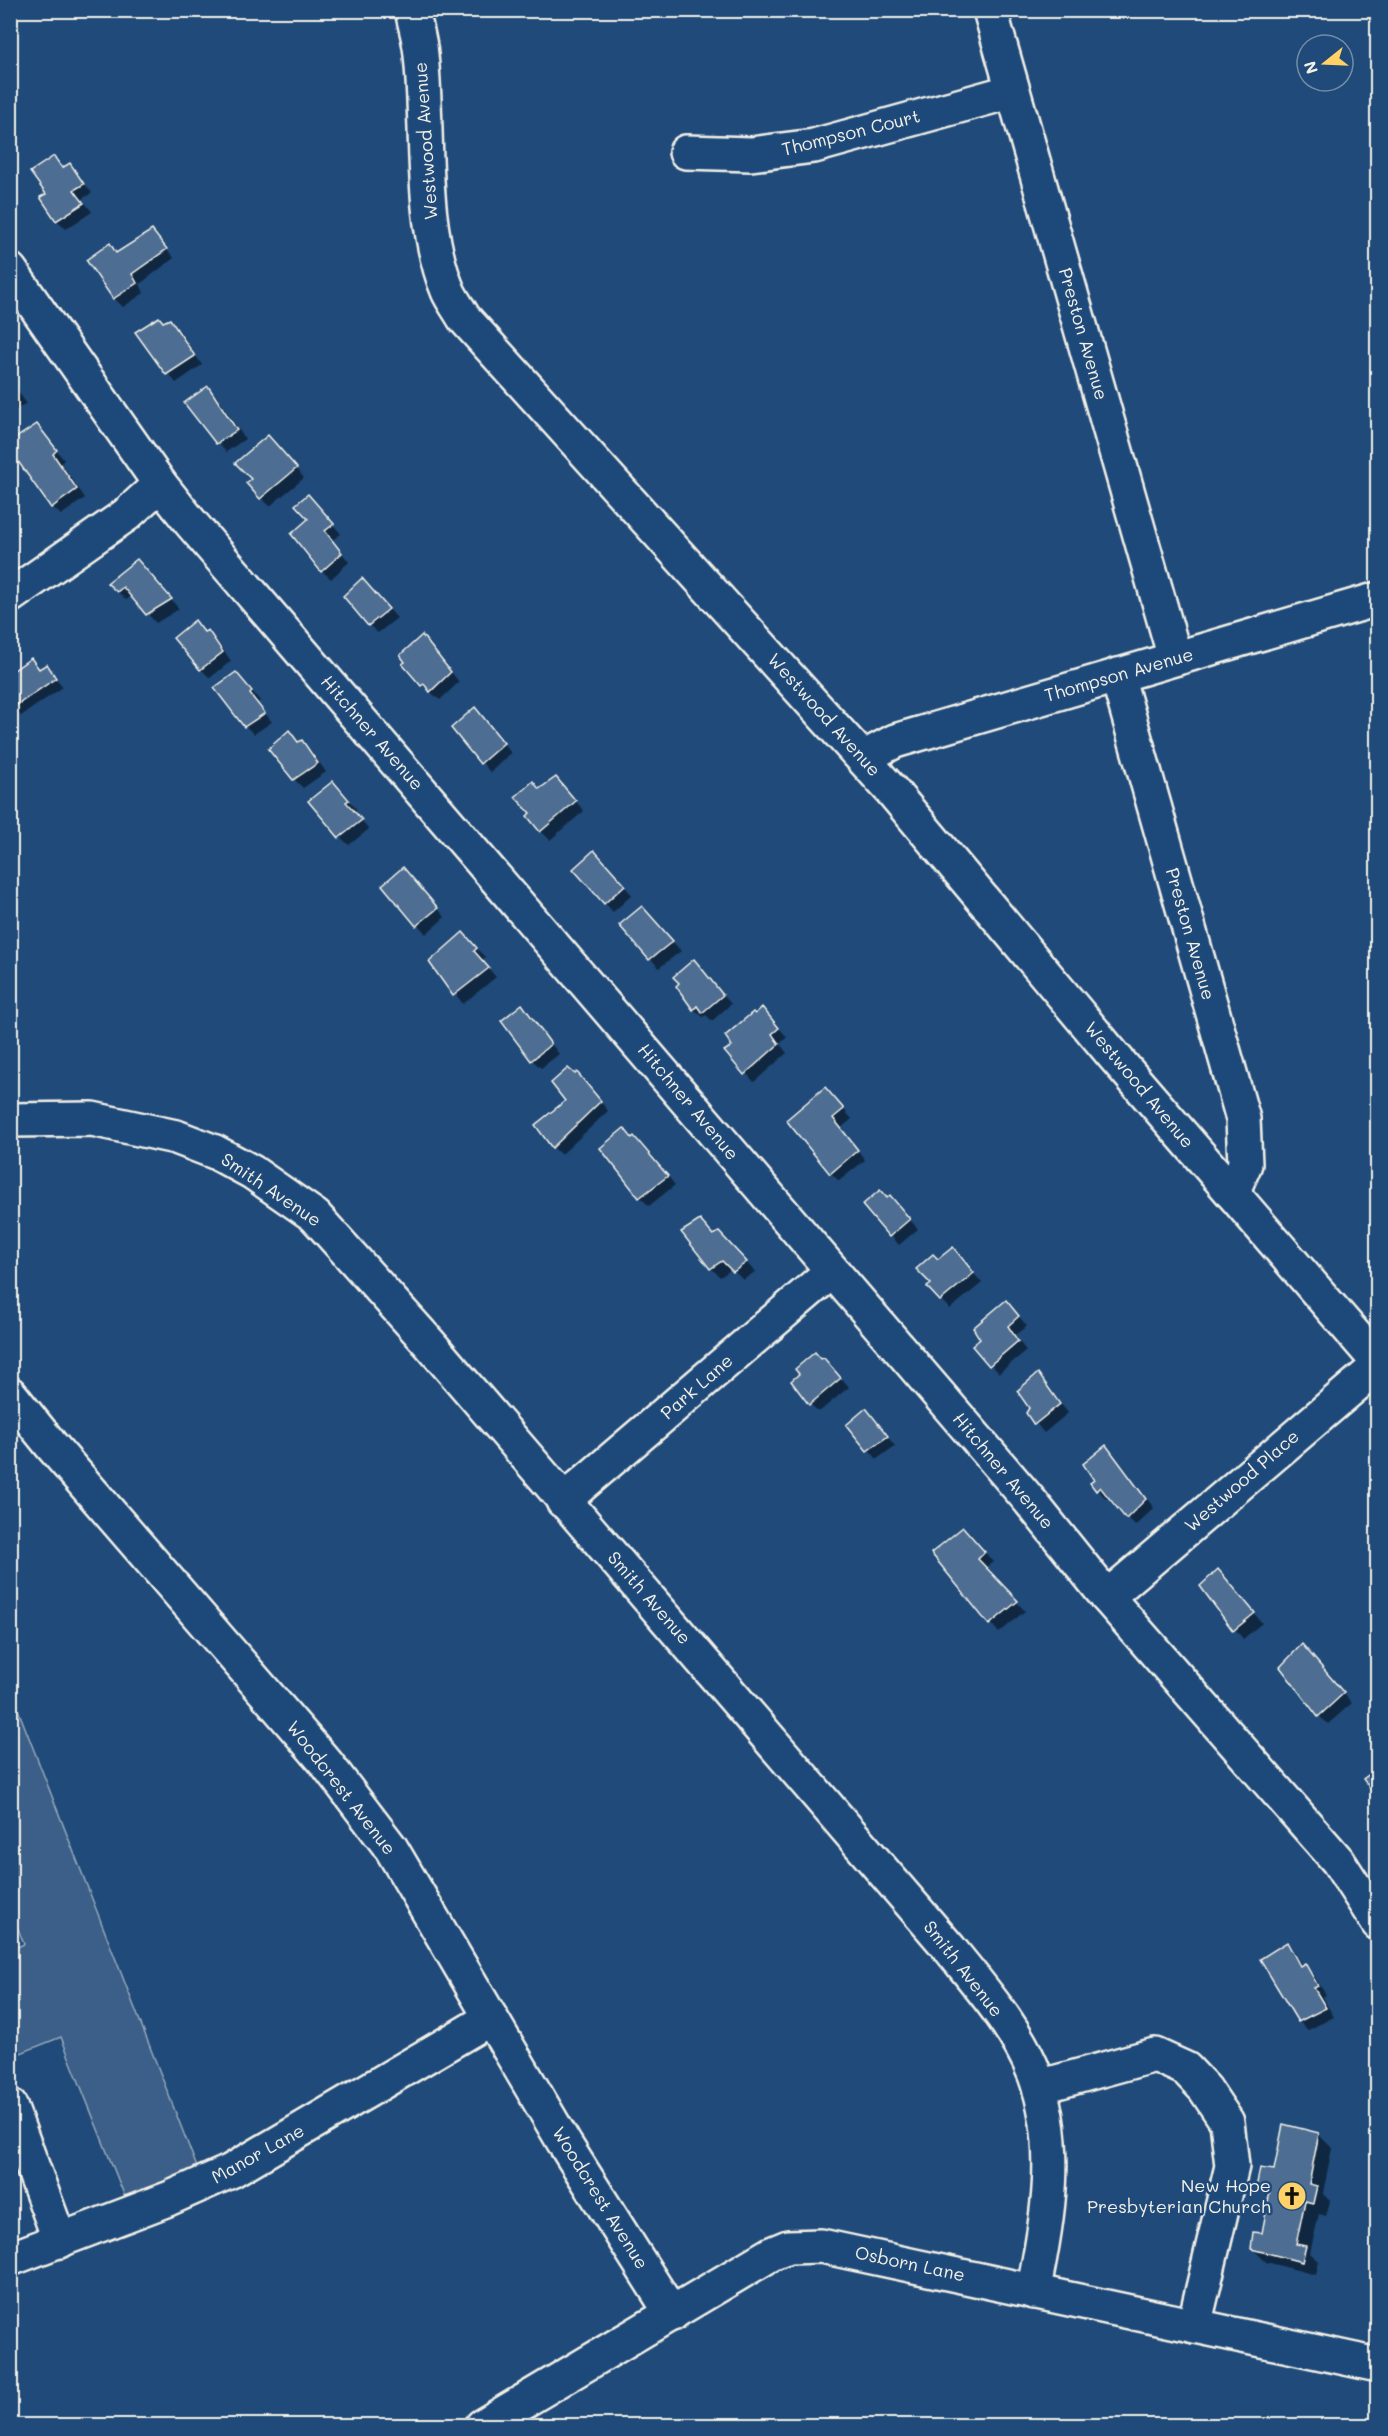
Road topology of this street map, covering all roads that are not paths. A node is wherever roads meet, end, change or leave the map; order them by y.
1 (412, 10) edge
2 (990, 10) edge
3 (1013, 91) junction
4 (686, 152) dead end
5 (10, 270) edge
6 (160, 484) junction
7 (10, 596) edge
8 (1377, 599) edge
9 (1175, 658) junction
10 (1117, 675) junction
11 (863, 758) junction
12 (10, 1120) edge
13 (1232, 1193) junction
14 (831, 1272) junction
15 (1377, 1364) edge
16 (10, 1394) edge
17 (563, 1501) junction
18 (1107, 1597) junction
19 (1377, 1923) edge
20 (491, 2018) junction
21 (1039, 2086) junction
22 (10, 2106) edge
23 (60, 2241) junction
24 (10, 2259) edge
25 (1033, 2292) junction
26 (672, 2314) junction
27 (1194, 2326) junction
28 (1377, 2363) edge
29 (482, 2426) edge

1 - 11 street, Westwood Avenue
2 - 3 street, Preston Avenue
3 - 4 street, Thompson Court
3 - 9 street, Preston Avenue
5 - 6 street, Hitchner Avenue
6 - 7 street
6 - 14 street, Hitchner Avenue
8 - 9 street, Thompson Avenue
9 - 10 street, Thompson Avenue
10 - 11 street, Thompson Avenue
10 - 13 street, Preston Avenue
11 - 13 street, Westwood Avenue
12 - 17 street, Smith Avenue
13 - 15 street, Westwood Avenue
14 - 17 street, Park Lane
14 - 18 street, Hitchner Avenue
15 - 18 street, Westwood Place
16 - 20 street, Woodcrest Avenue
17 - 21 street, Smith Avenue
18 - 19 street, Hitchner Avenue
20 - 23 street, Manor Lane
20 - 26 street, Woodcrest Avenue
21 - 25 street, Smith Avenue
21 - 27 street
22 - 23 street
23 - 24 street, Manor Lane
25 - 26 street, Osborn Lane
25 - 27 street, Osborn Lane
26 - 29 street, Osborn Lane
27 - 28 street, Osborn Lane

